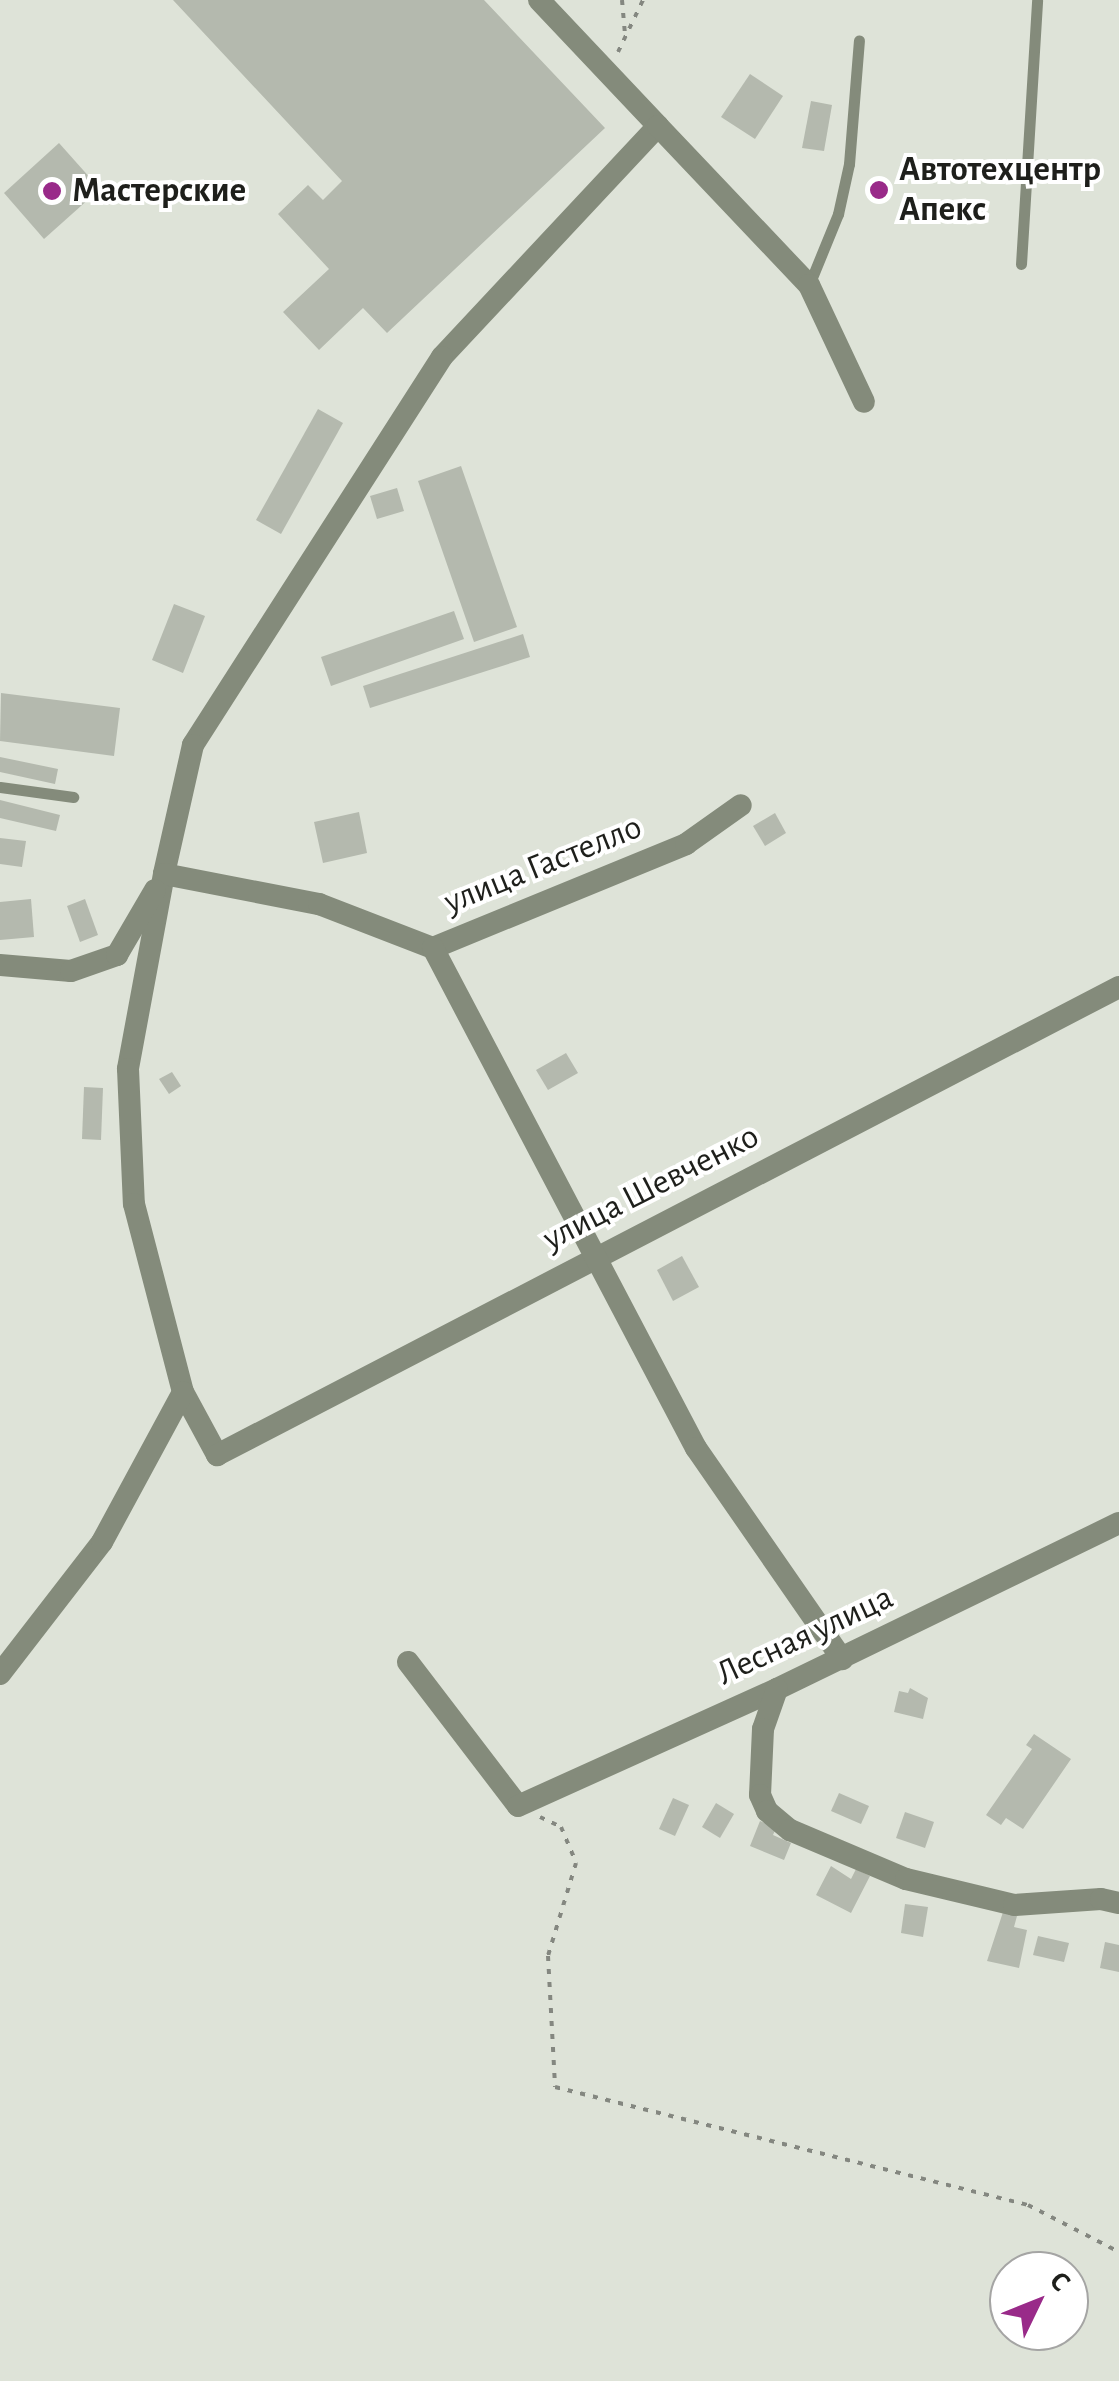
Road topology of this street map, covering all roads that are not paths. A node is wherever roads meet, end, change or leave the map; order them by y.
1 (540, 0) edge
2 (1037, 0) edge
3 (858, 40) dead end
4 (658, 126) junction
5 (1021, 264) dead end
6 (809, 284) junction
7 (864, 402) dead end
8 (0, 788) edge
9 (73, 797) dead end
10 (741, 805) dead end
11 (164, 874) junction
12 (432, 948) junction
13 (0, 965) edge
14 (1119, 987) edge
15 (596, 1255) junction
16 (184, 1392) junction
17 (1112, 1527) edge
18 (1119, 1550) edge
19 (842, 1659) junction
20 (408, 1662) dead end
21 (0, 1674) edge
22 (777, 1690) junction
23 (1119, 1903) edge

1 - 4 street
2 - 5 lane
3 - 6 lane
4 - 6 street
4 - 11 street
6 - 7 street
8 - 9 lane
10 - 12 street, улица Гастелло
11 - 12 street, улица Гастелло
11 - 13 street
11 - 16 street
12 - 15 street
14 - 15 street, улица Шевченко
15 - 16 street, улица Шевченко
15 - 19 street
16 - 21 street
17 - 18 street
17 - 19 street, Лесная улица
19 - 22 street, Лесная улица
20 - 22 street, Лесная улица
22 - 23 street

